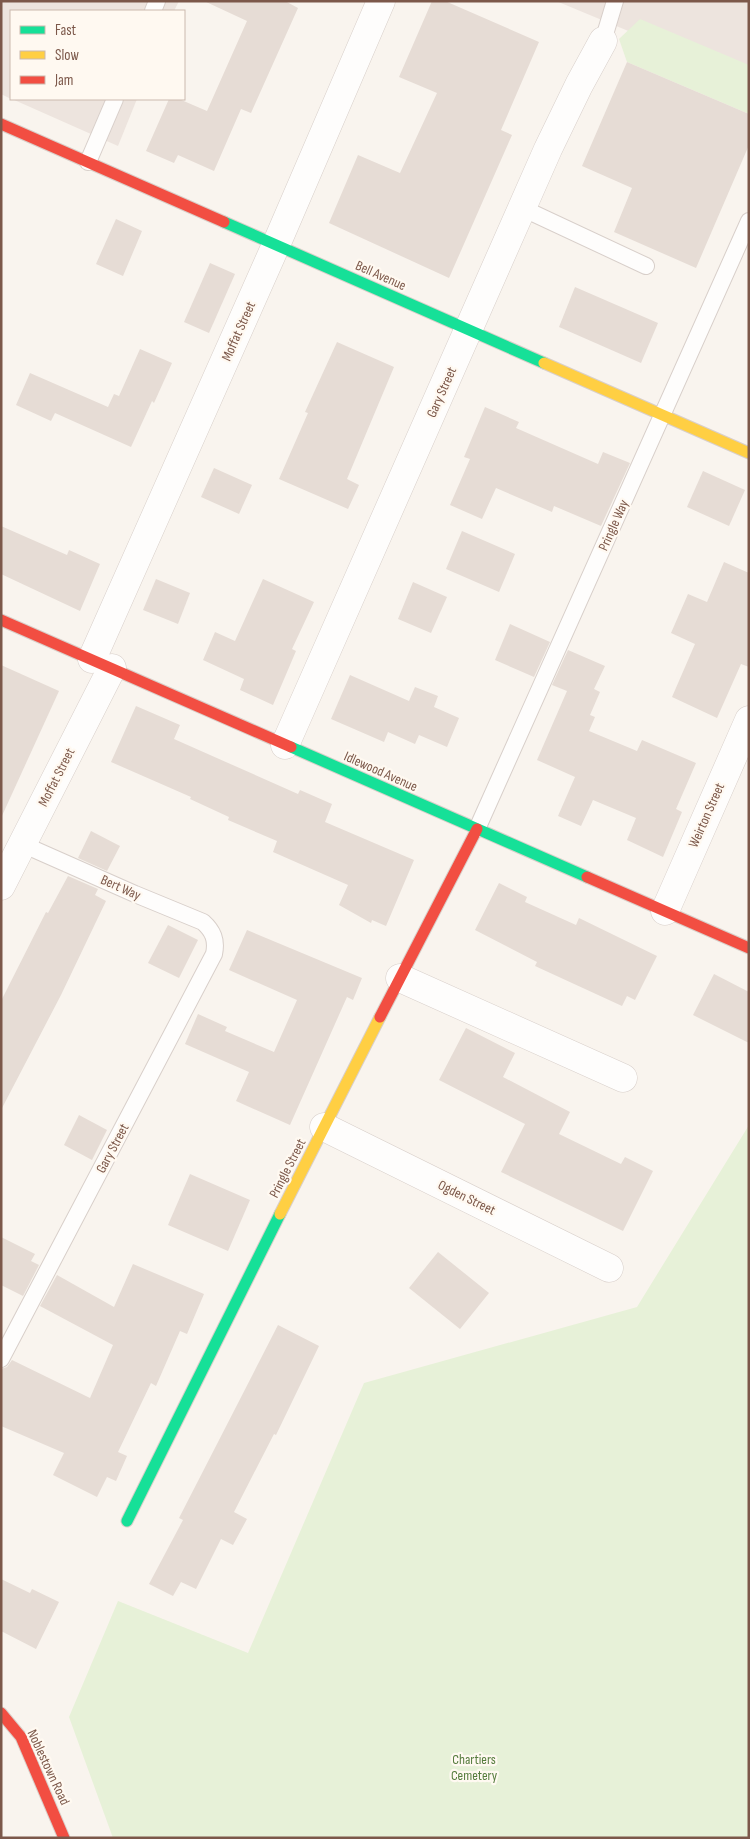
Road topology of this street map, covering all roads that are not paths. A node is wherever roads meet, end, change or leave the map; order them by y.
1 (381, 1) edge
2 (615, 1) edge
3 (603, 41) joint
4 (116, 100) edge
5 (1, 124) edge
6 (88, 162) junction
7 (522, 208) junction
8 (749, 221) edge
9 (276, 245) junction
10 (646, 266) dead end
11 (468, 330) junction
12 (662, 415) junction
13 (749, 454) edge
14 (1, 620) edge
15 (102, 663) junction
16 (749, 720) edge
17 (285, 745) junction
18 (477, 829) junction
19 (22, 844) junction
20 (1, 886) edge
21 (665, 911) junction
22 (214, 936) joint
23 (749, 948) edge
24 (400, 978) junction
25 (623, 1078) dead end
26 (324, 1127) junction
27 (609, 1268) dead end
28 (1, 1359) edge
29 (127, 1521) dead end
30 (1, 1713) edge
31 (64, 1838) edge

1 - 9 street, Moffat Street
2 - 3 lane
3 - 7 street, Gary Street
4 - 6 lane
5 - 6 street, Bell Avenue
6 - 9 street, Bell Avenue
7 - 10 lane
7 - 11 street, Gary Street
8 - 12 lane, Pringle Way
9 - 11 street, Bell Avenue
9 - 15 street, Moffat Street
11 - 12 street, Bell Avenue
11 - 17 street, Gary Street
12 - 13 street, Bell Avenue
12 - 18 lane, Pringle Way
14 - 15 street, Idlewood Avenue
15 - 17 street, Idlewood Avenue
15 - 19 street, Moffat Street
16 - 21 street, Weirton Street
17 - 18 street, Idlewood Avenue
18 - 21 street, Idlewood Avenue
18 - 24 street, Pringle Street
19 - 20 street, Moffat Street
19 - 22 lane, Bert Way
21 - 23 street, Idlewood Avenue
22 - 28 lane, Gary Street
24 - 25 street
24 - 26 street, Pringle Street
26 - 27 street, Ogden Street
26 - 29 street, Pringle Street
30 - 31 street, Noblestown Road

